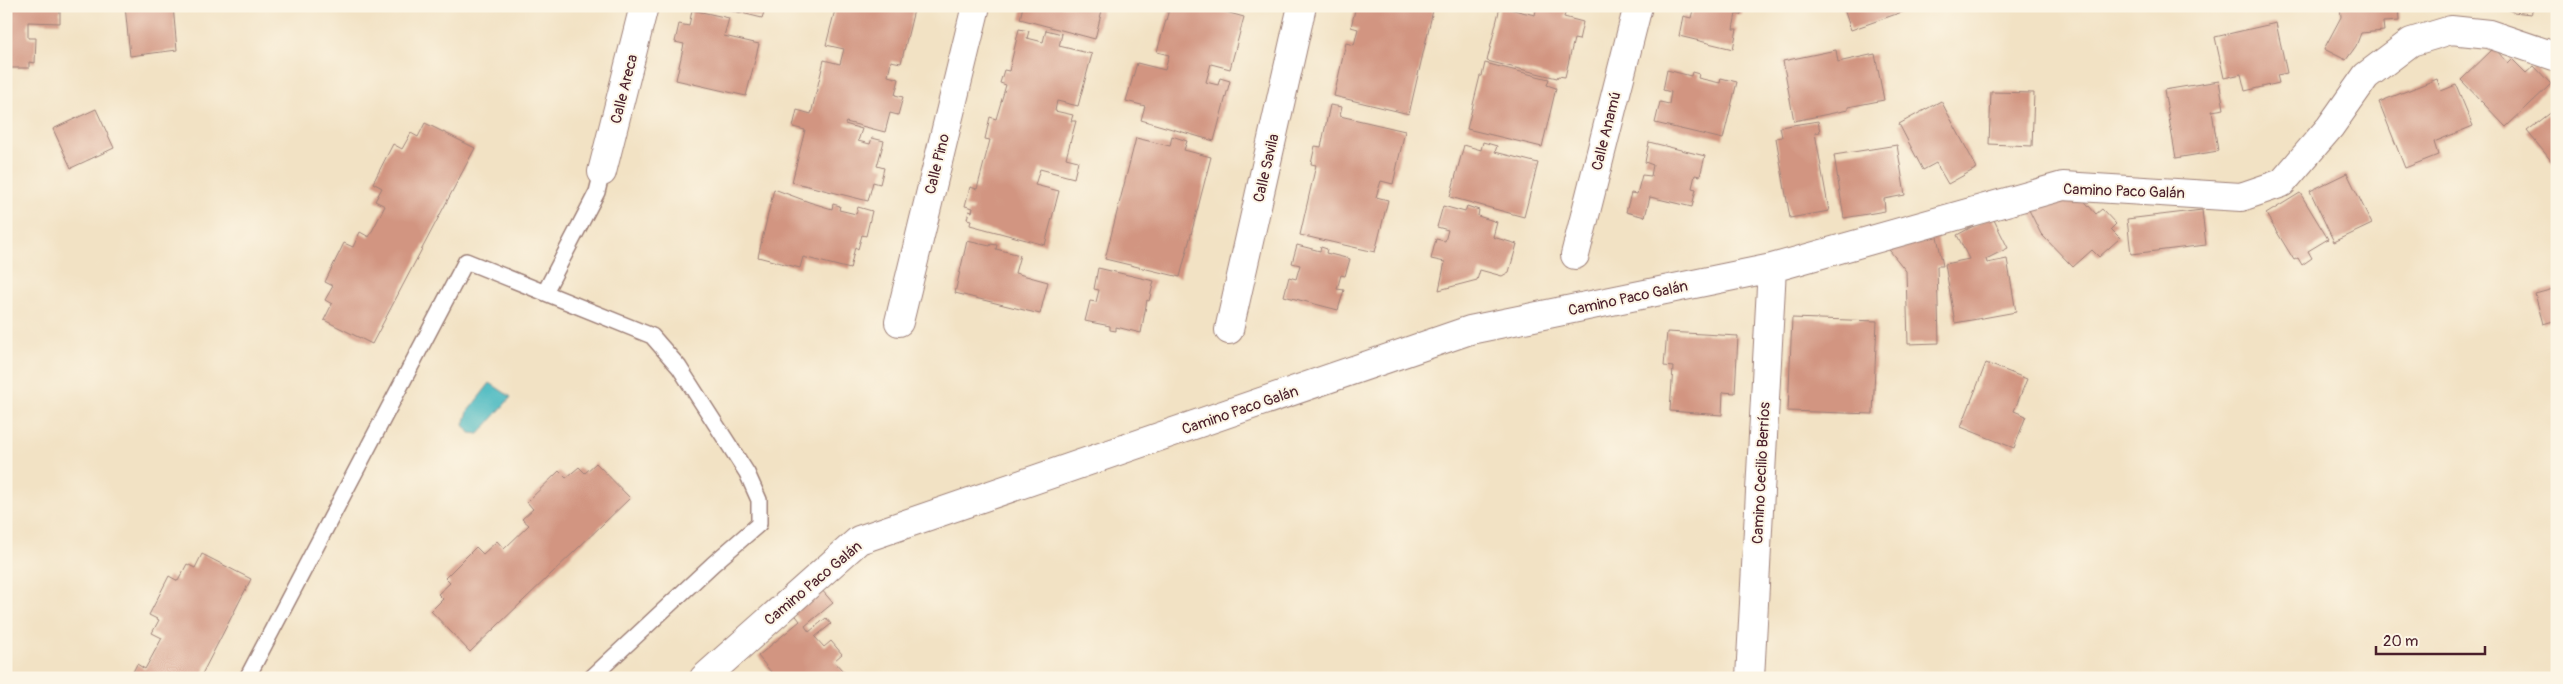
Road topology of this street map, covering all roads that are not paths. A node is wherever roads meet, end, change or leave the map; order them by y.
1 (644, 6) edge
2 (976, 6) edge
3 (1302, 6) edge
4 (1638, 6) edge
5 (2557, 57) edge
6 (602, 172) joint
7 (1574, 255) dead end
8 (1772, 268) junction
9 (544, 292) junction
10 (899, 322) dead end
11 (1229, 330) dead end
12 (247, 678) edge
13 (591, 678) edge
14 (704, 678) edge
15 (1750, 678) edge

1 - 6 street, Calle Areca
2 - 10 street, Calle Pino
3 - 11 street, Calle Savila
4 - 7 street, Calle Anamú
5 - 8 street, Camino Paco Galán
6 - 9 lane
8 - 14 street, Camino Paco Galán
8 - 15 street, Camino Cecilio Berríos
9 - 12 lane
9 - 13 lane

